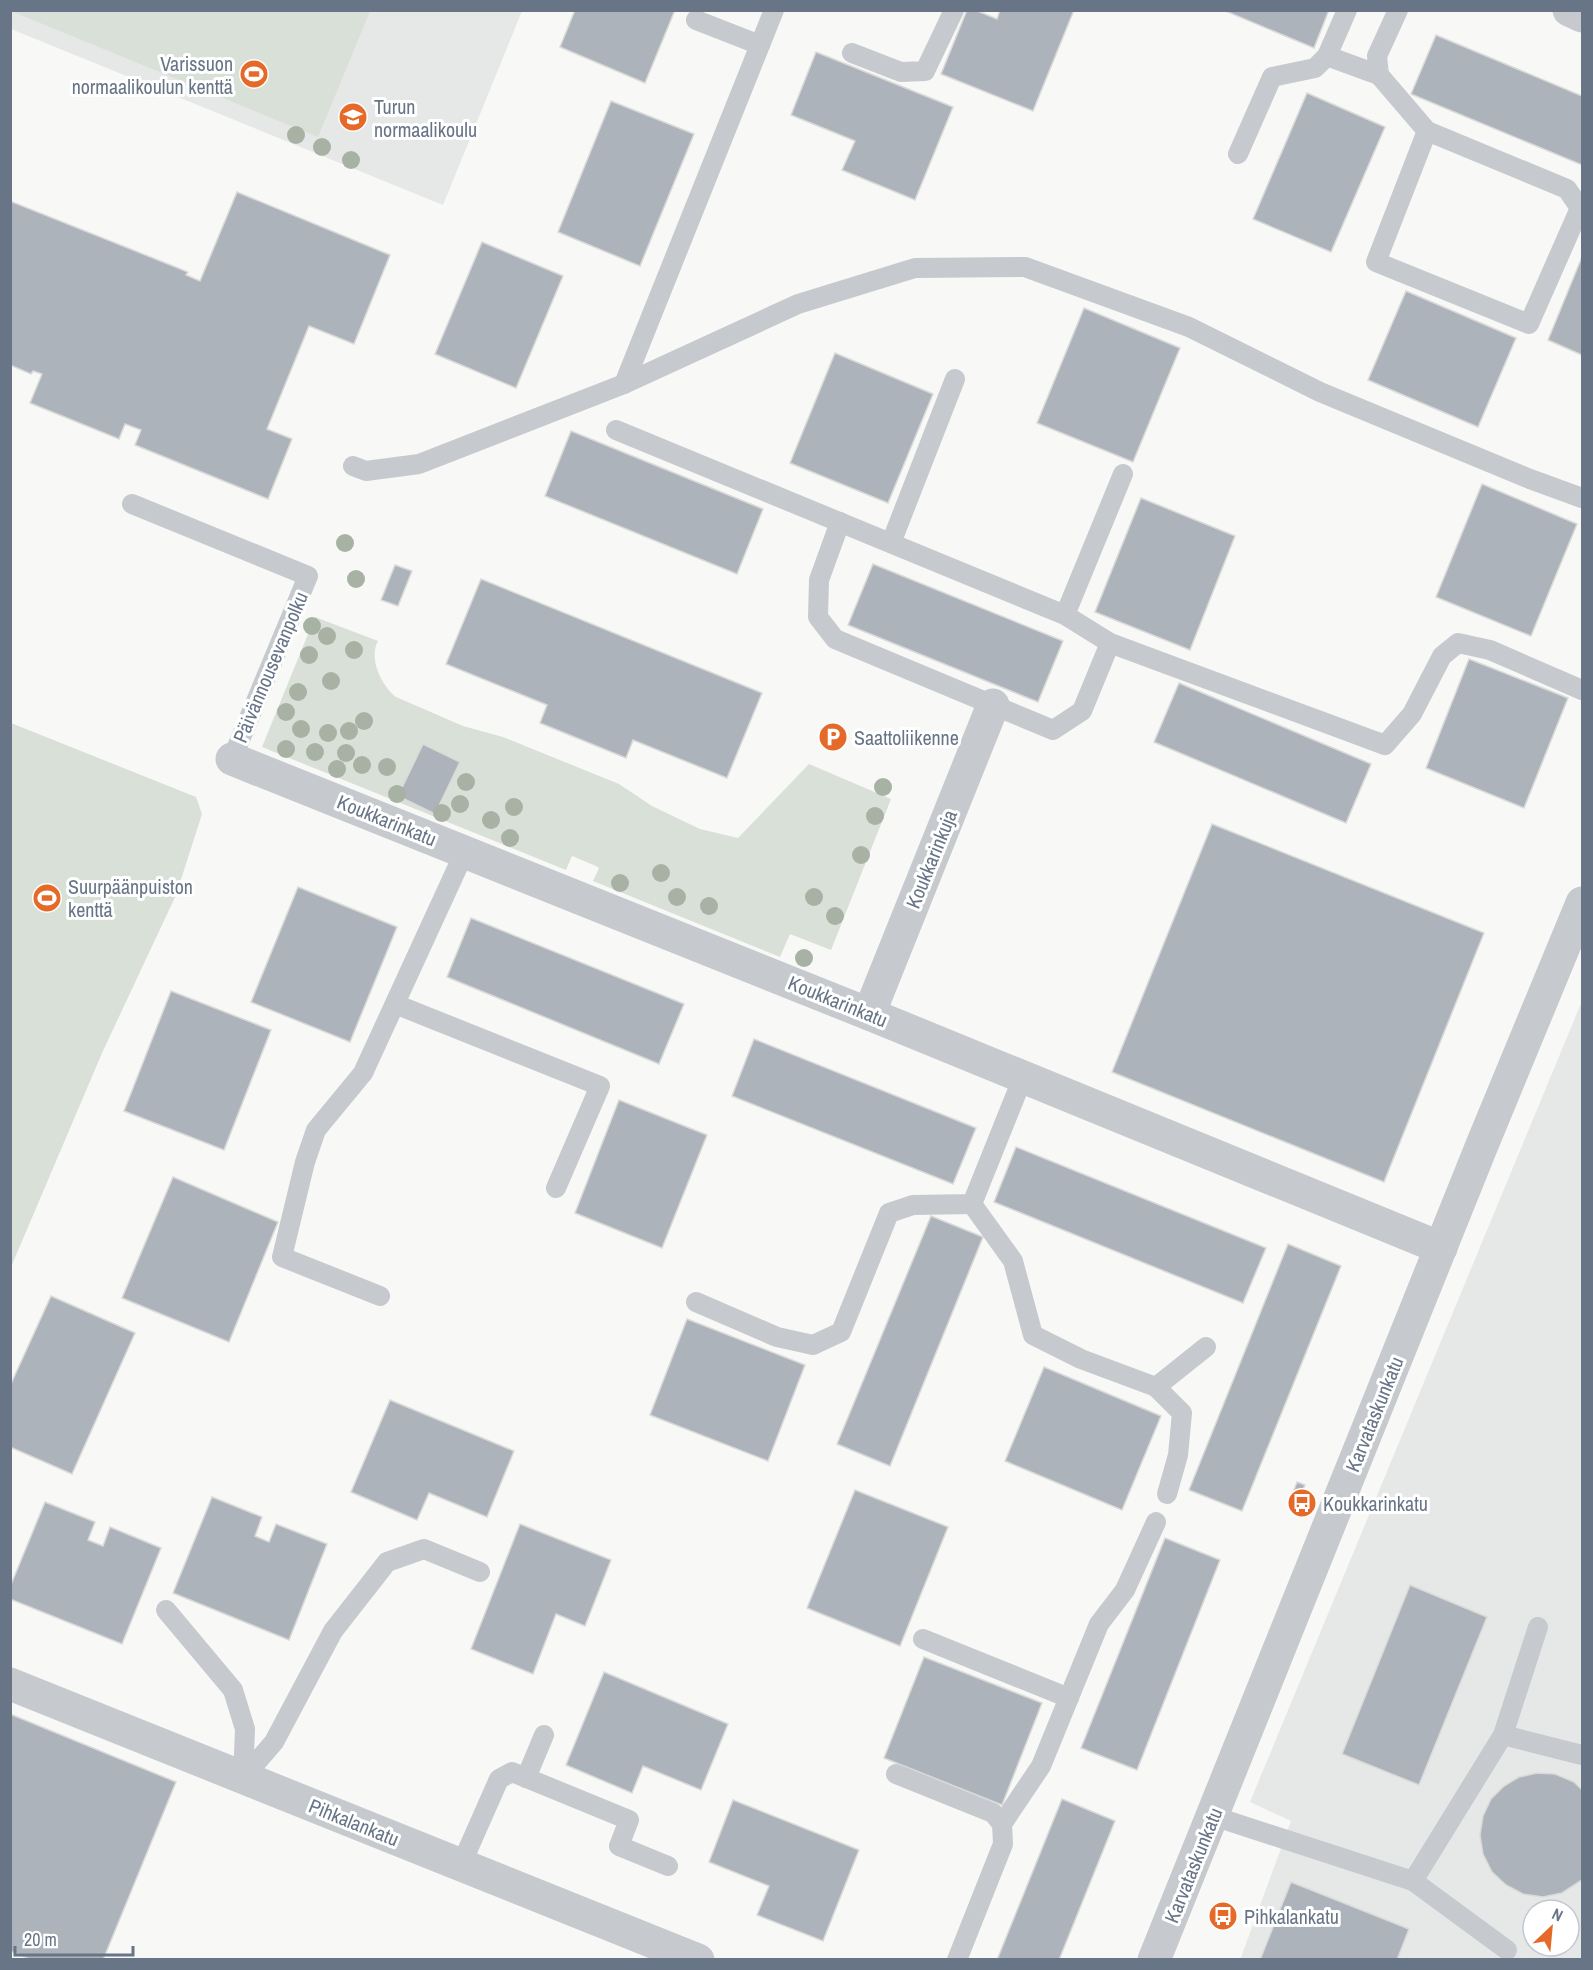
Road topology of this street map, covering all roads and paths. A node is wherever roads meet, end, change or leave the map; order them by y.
1 (774, 10) edge
2 (954, 10) edge
3 (1347, 10) edge
4 (1398, 10) edge
5 (1569, 10) edge
6 (1582, 16) edge
7 (696, 20) dead end
8 (760, 45) junction
9 (852, 53) dead end
10 (1327, 56) junction
11 (1379, 75) junction
12 (1427, 131) junction
13 (1238, 154) dead end
14 (1581, 207) edge
15 (955, 379) dead end
16 (624, 384) junction
17 (616, 430) dead end
18 (353, 466) dead end
19 (1123, 474) dead end
20 (1582, 498) edge
21 (132, 504) dead end
22 (840, 522) junction
23 (891, 543) junction
24 (1065, 615) junction
25 (1110, 643) junction
26 (1582, 690) edge
27 (993, 705) junction
28 (232, 759) joint
29 (465, 851) junction
30 (1582, 903) edge
31 (395, 1004) junction
32 (869, 1014) junction
33 (1023, 1077) junction
34 (556, 1188) dead end
35 (972, 1204) junction
36 (1441, 1248) junction
37 (380, 1296) dead end
38 (696, 1302) dead end
39 (1206, 1347) dead end
40 (1156, 1387) junction
41 (1167, 1494) dead end
42 (1156, 1522) dead end
43 (480, 1572) dead end
44 (166, 1610) dead end
45 (1538, 1628) dead end
46 (923, 1639) dead end
47 (10, 1684) edge
48 (1069, 1698) junction
49 (544, 1735) dead end
50 (1503, 1735) junction
51 (1582, 1755) edge
52 (896, 1774) dead end
53 (243, 1778) junction
54 (526, 1778) junction
55 (1213, 1816) junction
56 (1002, 1824) junction
57 (461, 1865) junction
58 (668, 1866) dead end
59 (1413, 1881) junction
60 (1507, 1950) dead end
61 (698, 1959) edge
62 (957, 1959) edge
63 (1154, 1959) edge

1 - 8 lane
2 - 9 lane
3 - 10 lane
4 - 11 lane
5 - 6 street
7 - 8 lane
8 - 16 lane
10 - 11 lane
10 - 13 lane
11 - 12 lane
12 - 14 lane
12 - 14 lane
15 - 23 lane
16 - 18 lane
16 - 20 lane
17 - 22 lane
19 - 24 lane
21 - 28 lane, Päivännousevanpolku
22 - 23 lane
22 - 27 lane
23 - 24 lane
24 - 25 lane
25 - 26 lane
25 - 27 lane
27 - 32 street, Koukkarinkuja
28 - 29 street, Koukkarinkatu
29 - 31 lane
29 - 32 street, Koukkarinkatu
30 - 36 street, Karvataskunkatu
31 - 34 lane
31 - 37 lane
32 - 33 street, Koukkarinkatu
33 - 35 lane
33 - 36 street, Koukkarinkatu
35 - 38 lane
35 - 40 lane
36 - 55 street, Karvataskunkatu
39 - 40 lane
40 - 41 lane
42 - 48 lane
43 - 53 lane
44 - 53 lane
45 - 50 lane
46 - 48 lane
47 - 53 street, Pihkalankatu
48 - 56 lane
49 - 54 lane
50 - 51 lane
50 - 59 lane
52 - 56 lane
53 - 57 street, Pihkalankatu
54 - 57 lane
54 - 58 lane
55 - 59 lane
55 - 63 street, Karvataskunkatu
56 - 62 lane
57 - 61 street, Pihkalankatu
59 - 60 lane

